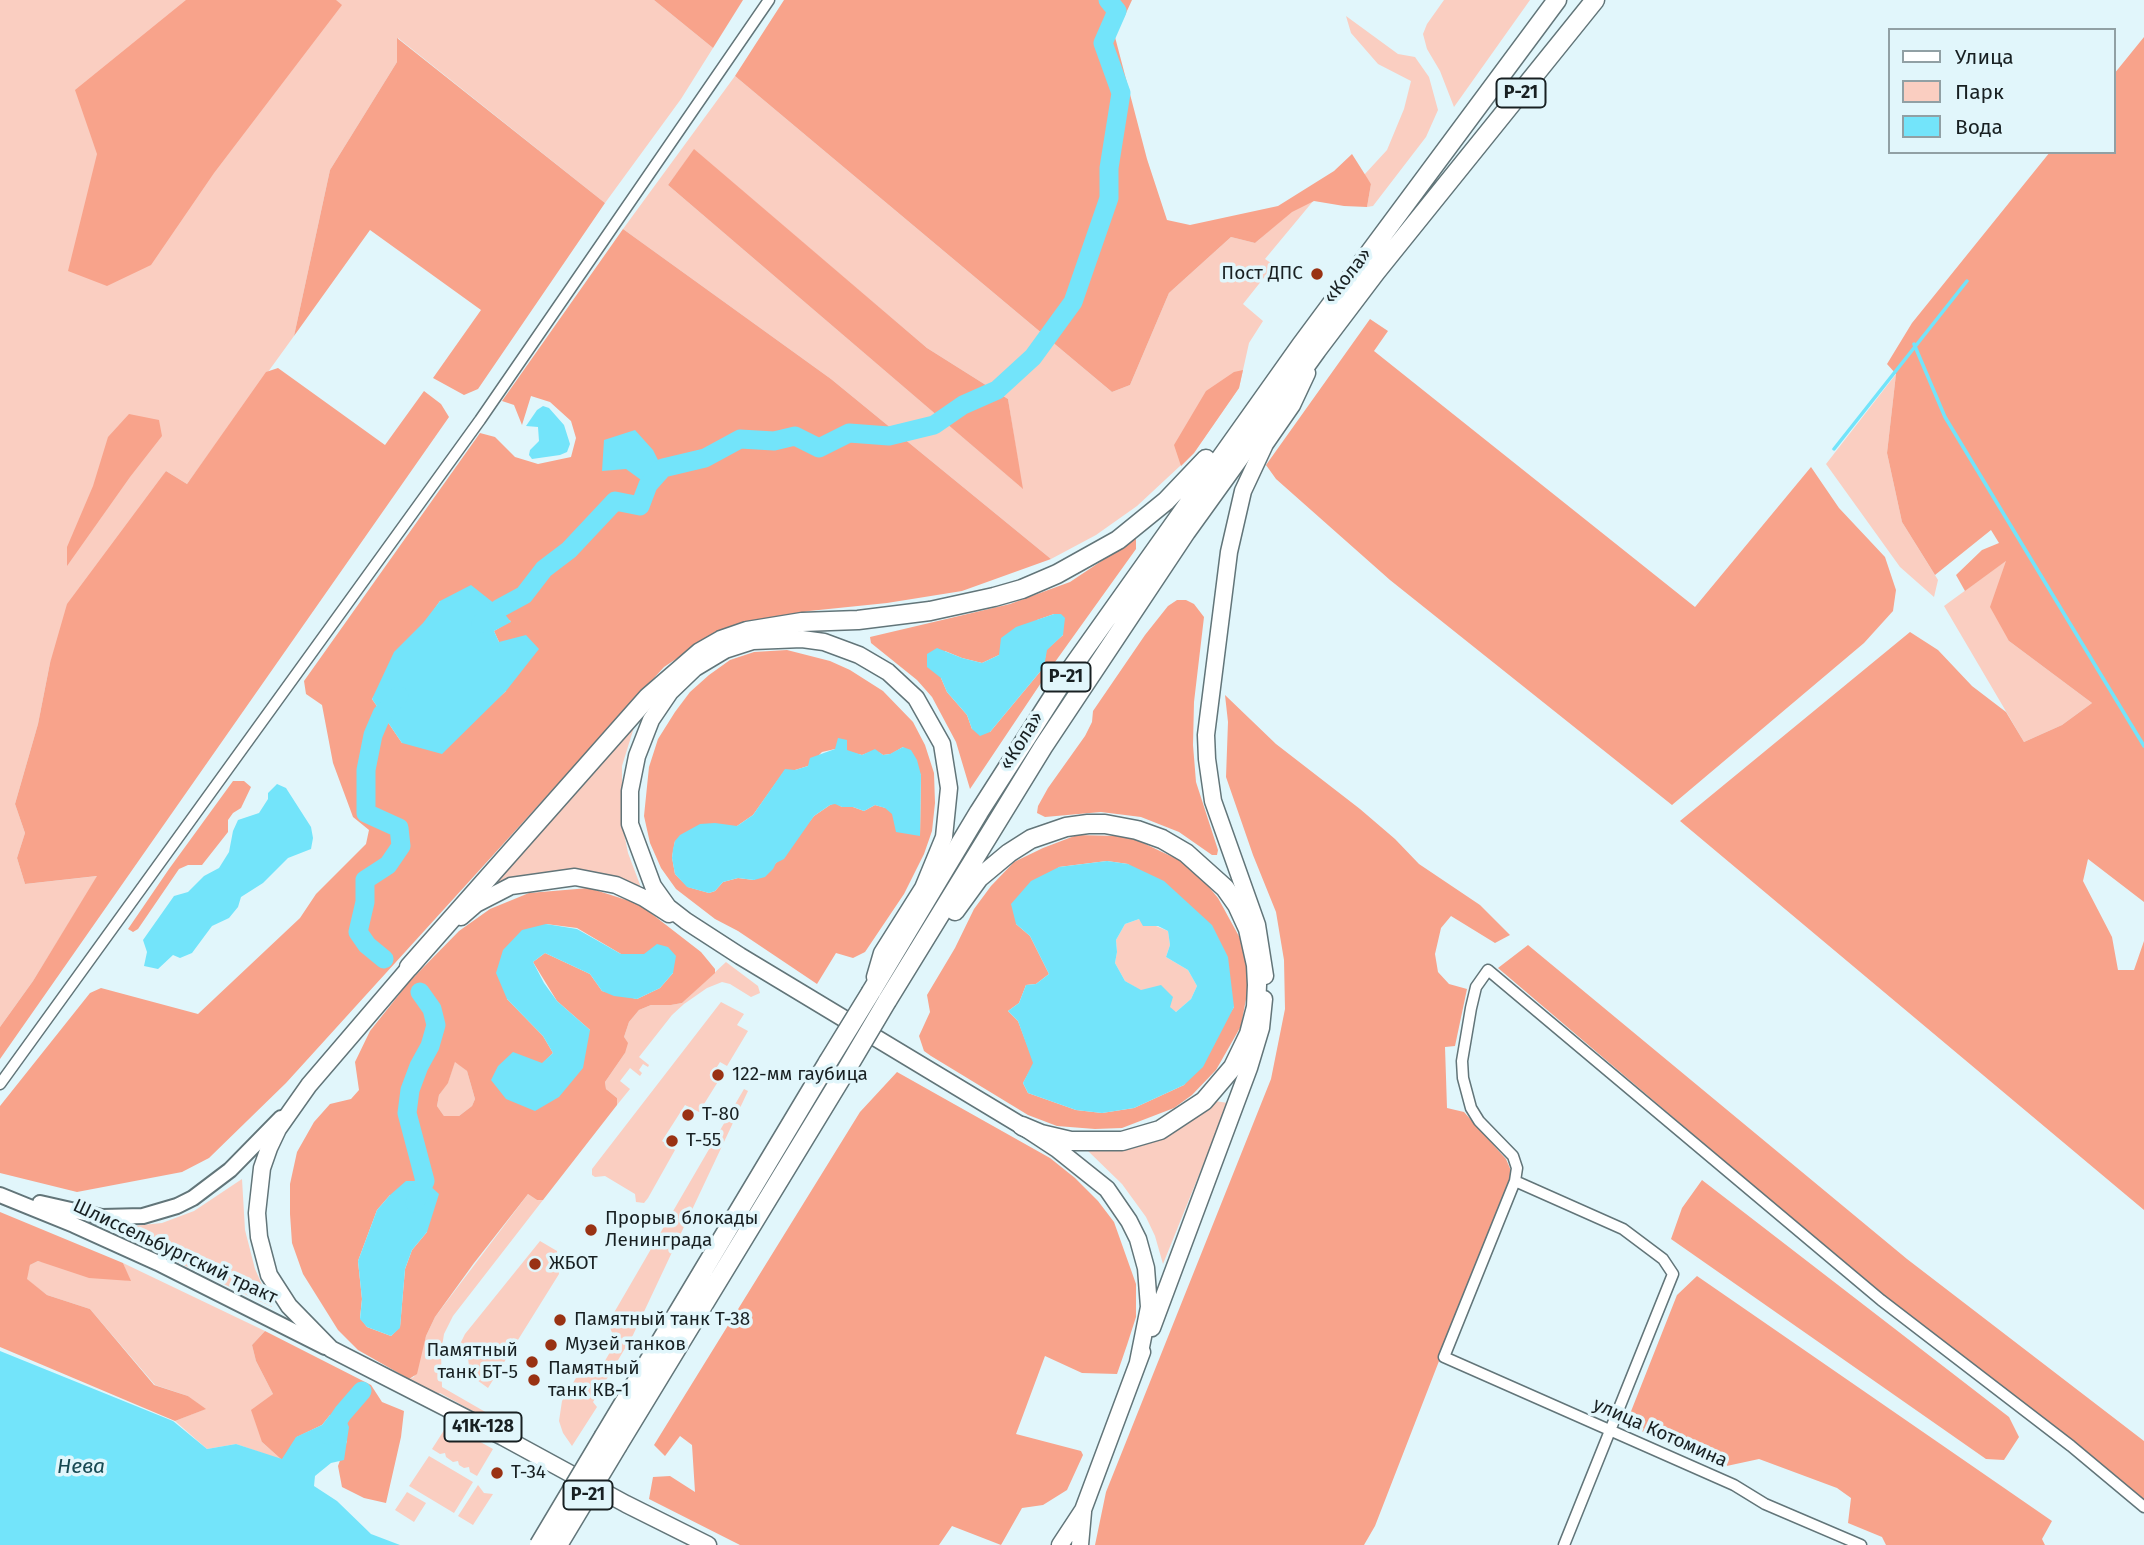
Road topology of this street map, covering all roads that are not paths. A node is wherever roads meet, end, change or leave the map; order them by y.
1 (769, 0) edge
2 (1557, 0) edge
3 (1595, 0) edge
4 (1317, 350) junction
5 (1279, 375) junction
6 (740, 956) junction
7 (409, 967) junction
8 (899, 982) junction
9 (871, 992) junction
10 (0, 1084) edge
11 (309, 1085) junction
12 (1022, 1126) junction
13 (1515, 1181) junction
14 (0, 1194) edge
15 (331, 1349) junction
16 (1138, 1362) junction
17 (1610, 1429) junction
18 (611, 1441) junction
19 (2144, 1507) edge
20 (1083, 1510) junction
21 (539, 1545) edge
22 (558, 1545) edge
23 (708, 1545) edge
24 (1060, 1545) edge
25 (1080, 1545) edge
26 (1564, 1545) edge
27 (1861, 1545) edge

1 - 10 street
2 - 5 highway, «Кола» / Р-21
3 - 4 highway, «Кола» / Р-21
4 - 8 highway, «Кола» / Р-21
4 - 16 main road
5 - 7 highway
5 - 9 highway, «Кола» / Р-21
6 - 7 main road
6 - 9 main road
6 - 12 main road
7 - 11 main road
8 - 12 highway
8 - 18 highway, «Кола» / Р-21, bridge
9 - 18 highway, «Кола» / Р-21, bridge
11 - 14 main road
11 - 15 main road
12 - 16 main road
13 - 17 street
13 - 17 street, улица Котомина
13 - 19 street
14 - 15 main road, Шлиссельбургский тракт / 41К-128
15 - 23 main road, 41К-128
16 - 20 main road
17 - 26 street
17 - 27 street, улица Котомина
18 - 21 highway, Р-21, bridge
18 - 22 highway, Р-21, bridge
20 - 24 main road
20 - 25 main road

